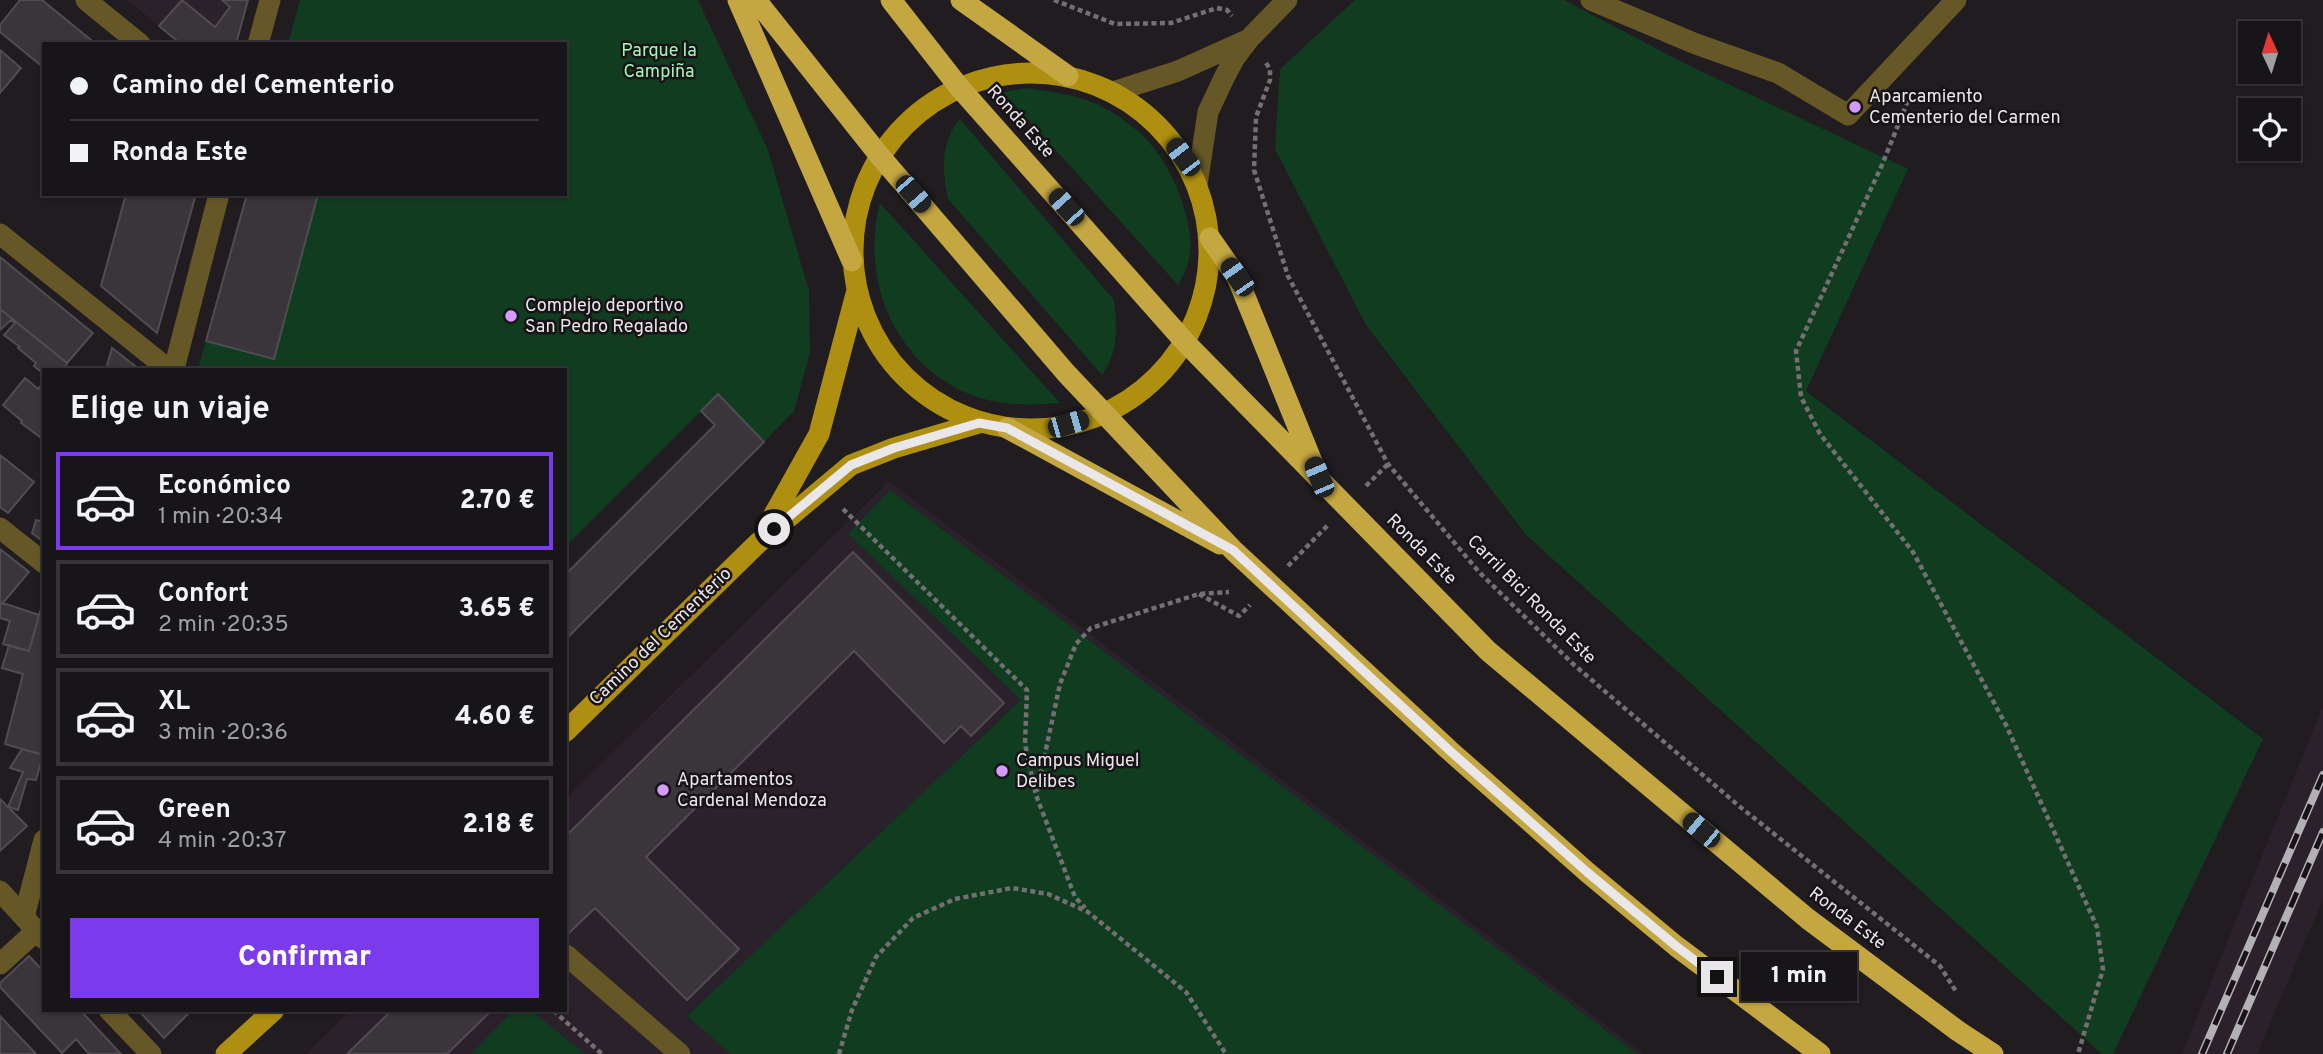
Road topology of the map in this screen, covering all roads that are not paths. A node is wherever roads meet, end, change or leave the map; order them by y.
1 (86, 0) edge
2 (270, 0) edge
3 (738, 0) edge
4 (757, 0) edge
5 (891, 0) edge
6 (961, 0) edge
7 (1287, 0) edge
8 (1591, 0) edge
9 (1956, 0) edge
10 (1249, 39) junction
11 (138, 42) edge
12 (259, 42) edge
13 (1068, 76) junction
14 (959, 87) junction
15 (1113, 92) junction
16 (879, 155) junction
17 (1197, 185) junction
18 (218, 196) edge
19 (0, 234) edge
20 (1210, 238) junction
21 (852, 261) junction
22 (856, 294) junction
23 (1185, 342) junction
24 (167, 368) edge
25 (174, 368) edge
26 (1106, 413) junction
27 (979, 423) junction
28 (1007, 428) junction
29 (1319, 477) junction
30 (0, 528) edge
31 (758, 543) junction
32 (1233, 550) junction
33 (42, 561) edge
34 (568, 723) edge
35 (42, 861) edge
36 (0, 891) edge
37 (35, 929) edge
38 (567, 956) edge
39 (0, 964) edge
40 (112, 1012) edge
41 (272, 1012) edge
42 (151, 1054) edge
43 (226, 1054) edge
44 (680, 1054) edge
45 (1820, 1054) edge
46 (1993, 1054) edge

1 - 11 street
2 - 12 street
3 - 21 highway
4 - 16 highway
5 - 14 highway, Ronda Este
6 - 13 highway
7 - 10 street
8 - 9 street
10 - 15 street
10 - 17 street
13 - 14 main road
13 - 15 main road
14 - 16 main road
14 - 23 highway, Ronda Este
15 - 17 main road
16 - 21 main road
16 - 26 highway
17 - 20 main road
18 - 25 street
19 - 24 street
20 - 23 main road
20 - 29 highway
21 - 22 main road
22 - 27 main road
22 - 31 main road, Camino del Cementerio
23 - 26 main road
23 - 29 highway, Ronda Este
26 - 28 main road
26 - 32 highway
27 - 28 main road
27 - 31 main road, Camino del Cementerio
28 - 32 highway
29 - 46 highway, Ronda Este
30 - 33 street
31 - 34 main road, Camino del Cementerio
32 - 45 highway
35 - 37 street
36 - 37 street
37 - 39 street
38 - 44 street
40 - 42 street
41 - 43 main road

